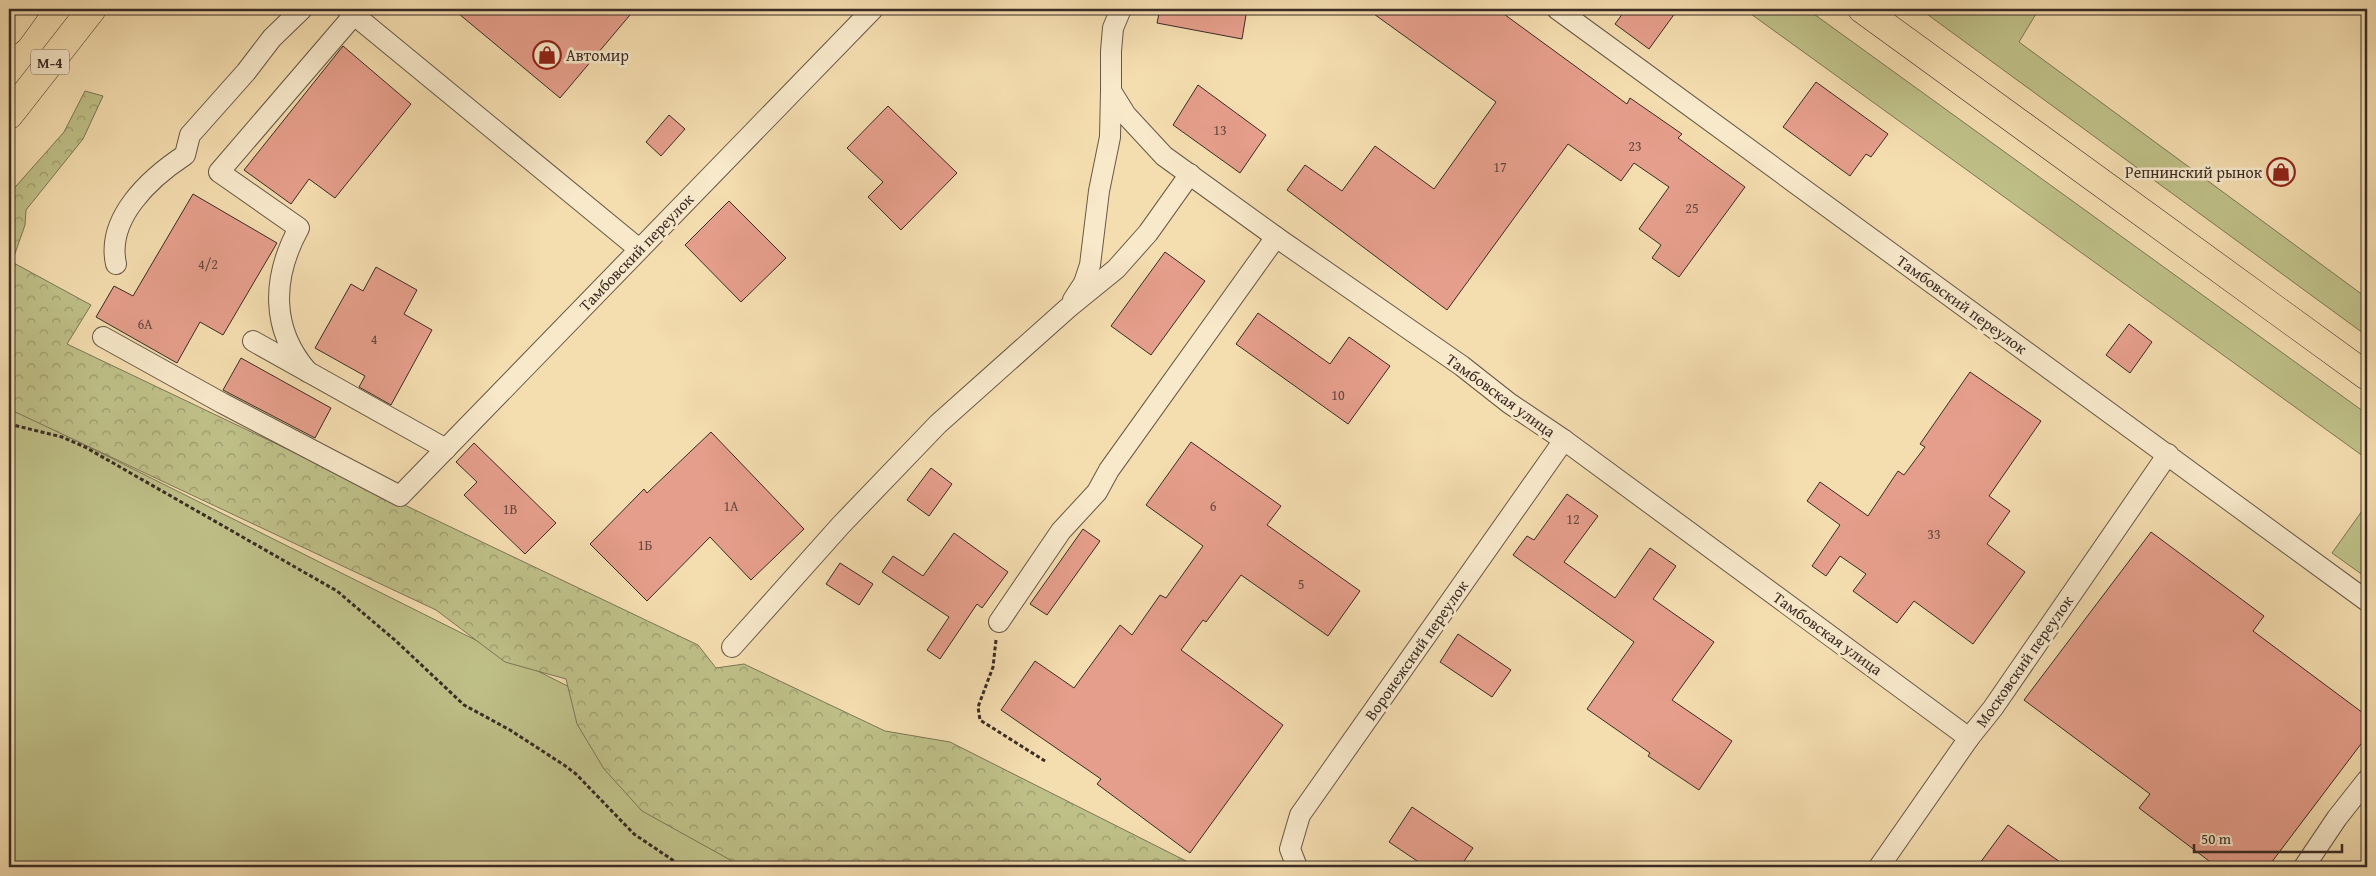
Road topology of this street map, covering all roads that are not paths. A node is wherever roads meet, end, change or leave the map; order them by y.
1 (25, 9) edge
2 (92, 9) edge
3 (302, 9) edge
4 (873, 9) edge
5 (1120, 9) edge
6 (1556, 9) edge
7 (1862, 9) edge
8 (353, 11) edge
9 (9, 31) edge
10 (1111, 91) junction
11 (9, 115) edge
12 (1190, 174) junction
13 (1276, 237) junction
14 (639, 249) junction
15 (116, 264) dead end
16 (1068, 308) junction
17 (103, 337) dead end
18 (253, 341) dead end
19 (308, 372) junction
20 (2367, 376) edge
21 (1564, 440) junction
22 (446, 449) junction
23 (2168, 454) junction
24 (2367, 601) edge
25 (999, 622) road end
26 (732, 647) dead end
27 (1969, 738) junction
28 (2367, 780) edge
29 (1297, 867) edge
30 (1879, 867) edge
31 (2304, 867) edge

1 - 9 highway
2 - 11 highway, М-4
3 - 15 street
4 - 14 street, Тамбовский переулок
5 - 10 street
6 - 23 street, Тамбовский переулок
7 - 20 highway
8 - 14 street
8 - 19 street
10 - 12 street, Тамбовская улица
10 - 16 street
12 - 13 street, Тамбовская улица
12 - 16 street
13 - 21 street, Тамбовская улица
13 - 25 street
14 - 22 street, Тамбовский переулок
16 - 26 street
17 - 22 street, Тамбовский переулок
18 - 19 street
19 - 22 street
21 - 27 street, Тамбовская улица
21 - 29 street, Воронежский переулок
23 - 24 street, Тамбовский переулок
23 - 27 street, Московский переулок
27 - 30 street, Московский переулок
28 - 31 street

